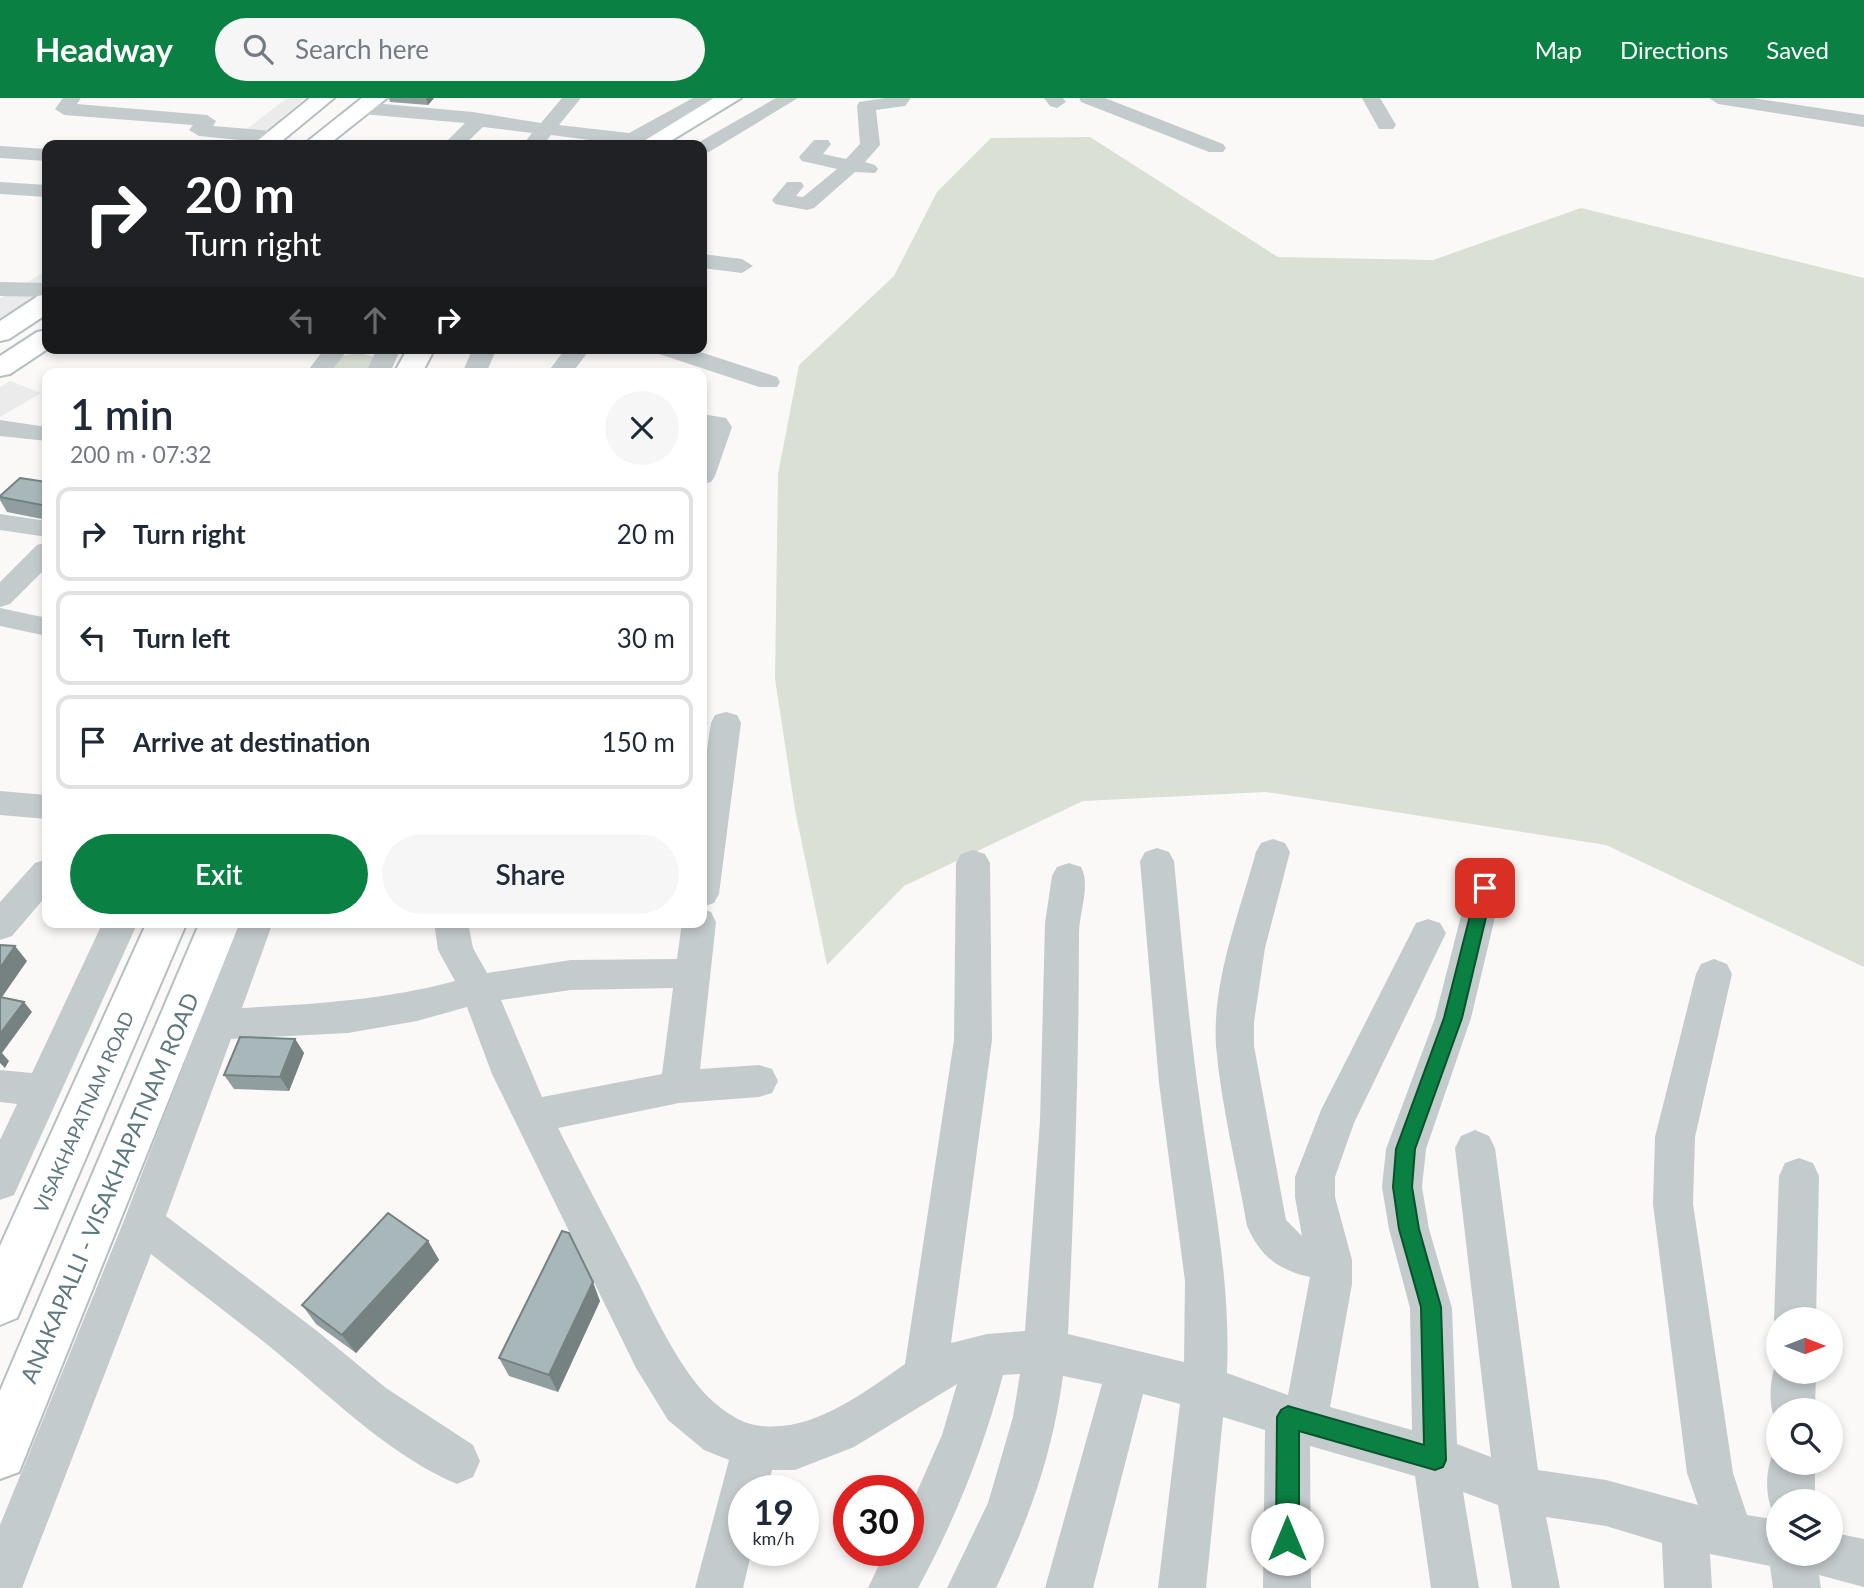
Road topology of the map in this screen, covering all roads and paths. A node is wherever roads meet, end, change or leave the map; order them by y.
1 (72, 98) edge
2 (323, 98) edge
3 (493, 98) edge
4 (572, 98) edge
5 (707, 98) edge
6 (730, 98) edge
7 (761, 98) edge
8 (789, 98) edge
9 (902, 98) edge
10 (1088, 98) edge
11 (1371, 98) edge
12 (1718, 98) edge
13 (1740, 99) edge
14 (362, 102) edge
15 (1792, 102) edge
16 (1834, 106) edge
17 (476, 119) junction
18 (1864, 121) edge
19 (1386, 125) dead end
20 (547, 129) junction
21 (258, 140) edge
22 (279, 140) edge
23 (282, 140) edge
24 (320, 140) edge
25 (457, 140) edge
26 (537, 140) edge
27 (615, 140) edge
28 (638, 140) edge
29 (639, 140) edge
30 (687, 140) edge
31 (821, 144) dead end
32 (707, 145) edge
33 (1216, 148) dead end
34 (0, 152) edge
35 (42, 155) edge
36 (851, 165) junction
37 (876, 170) dead end
38 (794, 186) dead end
39 (0, 188) edge
40 (42, 191) edge
41 (707, 262) edge
42 (743, 266) dead end
43 (0, 289) edge
44 (42, 290) edge
45 (42, 305) edge
46 (42, 327) edge
47 (0, 333) edge
48 (42, 341) edge
49 (0, 354) edge
50 (332, 354) edge
51 (574, 354) edge
52 (682, 354) edge
53 (0, 368) edge
54 (322, 368) edge
55 (563, 368) edge
56 (768, 382) dead end
57 (707, 422) edge
58 (0, 428) edge
59 (42, 433) edge
60 (707, 462) edge
61 (0, 522) edge
62 (42, 528) edge
63 (42, 556) edge
64 (0, 598) edge
65 (0, 617) edge
66 (42, 626) edge
67 (726, 723) dead end
68 (0, 803) edge
69 (42, 807) edge
70 (1273, 852) dead end
71 (707, 858) edge
72 (1157, 861) dead end
73 (973, 863) dead end
74 (1069, 876) dead end
75 (42, 878) edge
76 (1485, 888) dead end
77 (0, 926) edge
78 (118, 928) edge
79 (164, 928) edge
80 (218, 928) edge
81 (254, 928) edge
82 (452, 928) edge
83 (698, 928) edge
84 (1428, 933) dead end
85 (693, 973) junction
86 (1714, 974) dead end
87 (478, 989) junction
88 (218, 1024) junction
89 (759, 1081) dead end
90 (0, 1086) edge
91 (679, 1087) junction
92 (42, 1090) junction
93 (533, 1115) junction
94 (1475, 1148) dead end
95 (1799, 1176) dead end
96 (0, 1182) edge
97 (144, 1223) junction
98 (1331, 1260) junction
99 (0, 1301) edge
100 (1795, 1307) edge
101 (1045, 1351) junction
102 (986, 1355) junction
103 (1128, 1368) junction
104 (925, 1376) junction
105 (1205, 1390) junction
106 (1297, 1420) junction
107 (755, 1448) junction
108 (0, 1453) edge
109 (1435, 1460) junction
110 (457, 1461) dead end
111 (1518, 1490) junction
112 (1685, 1526) junction
113 (1731, 1535) junction
114 (1766, 1542) edge
115 (1843, 1558) edge
116 (1864, 1563) edge
117 (1794, 1566) edge
118 (0, 1584) edge
119 (719, 1588) edge
120 (892, 1588) edge
121 (971, 1588) edge
122 (1069, 1588) edge
123 (1182, 1588) edge
124 (1287, 1588) edge
125 (1455, 1588) edge
126 (1536, 1588) edge
127 (1688, 1588) edge
128 (1797, 1588) edge

1 - 21 street
2 - 22 main road
3 - 17 street
4 - 20 street
5 - 28 street
6 - 29 main road
7 - 30 main road
8 - 32 street
9 - 36 street
10 - 33 street
11 - 19 street
12 - 13 street
13 - 15 street
14 - 17 street
14 - 23 main road
14 - 24 main road
15 - 16 street
16 - 18 street
17 - 20 street
17 - 25 street
20 - 26 street
20 - 27 street
31 - 36 street
34 - 35 street
36 - 37 street
36 - 38 street
39 - 40 street
41 - 42 street
43 - 44 street
45 - 47 main road
46 - 49 main road
48 - 53 main road
50 - 54 street
51 - 55 street
52 - 56 street
57 - 60 street
58 - 59 street
61 - 62 street
63 - 64 street
65 - 66 street
67 - 71 street
68 - 69 street
70 - 98 street
72 - 105 street
73 - 104 street
74 - 101 street
75 - 77 street
76 - 109 street
78 - 92 street
79 - 99 main road, VISAKHAPATNAM ROAD
80 - 108 main road, ANAKAPALLI - VISAKHAPATNAM ROAD
81 - 88 street
82 - 87 street
83 - 85 street
84 - 98 street
85 - 87 street
85 - 91 street
86 - 113 street
87 - 88 street
87 - 93 street
88 - 97 street
89 - 91 street
90 - 92 street
91 - 93 street
92 - 96 street
93 - 107 street
94 - 111 street
95 - 100 street
97 - 110 street
97 - 118 street
98 - 106 street
101 - 102 street
101 - 103 street
101 - 121 street
102 - 104 street
102 - 120 street
103 - 105 street
103 - 122 street
104 - 107 street
105 - 106 street
105 - 123 street
106 - 109 street
106 - 124 street
107 - 119 street
109 - 111 street
109 - 125 street
111 - 112 street
111 - 126 street
112 - 113 street
112 - 127 street
113 - 114 street
115 - 116 street
117 - 128 street

